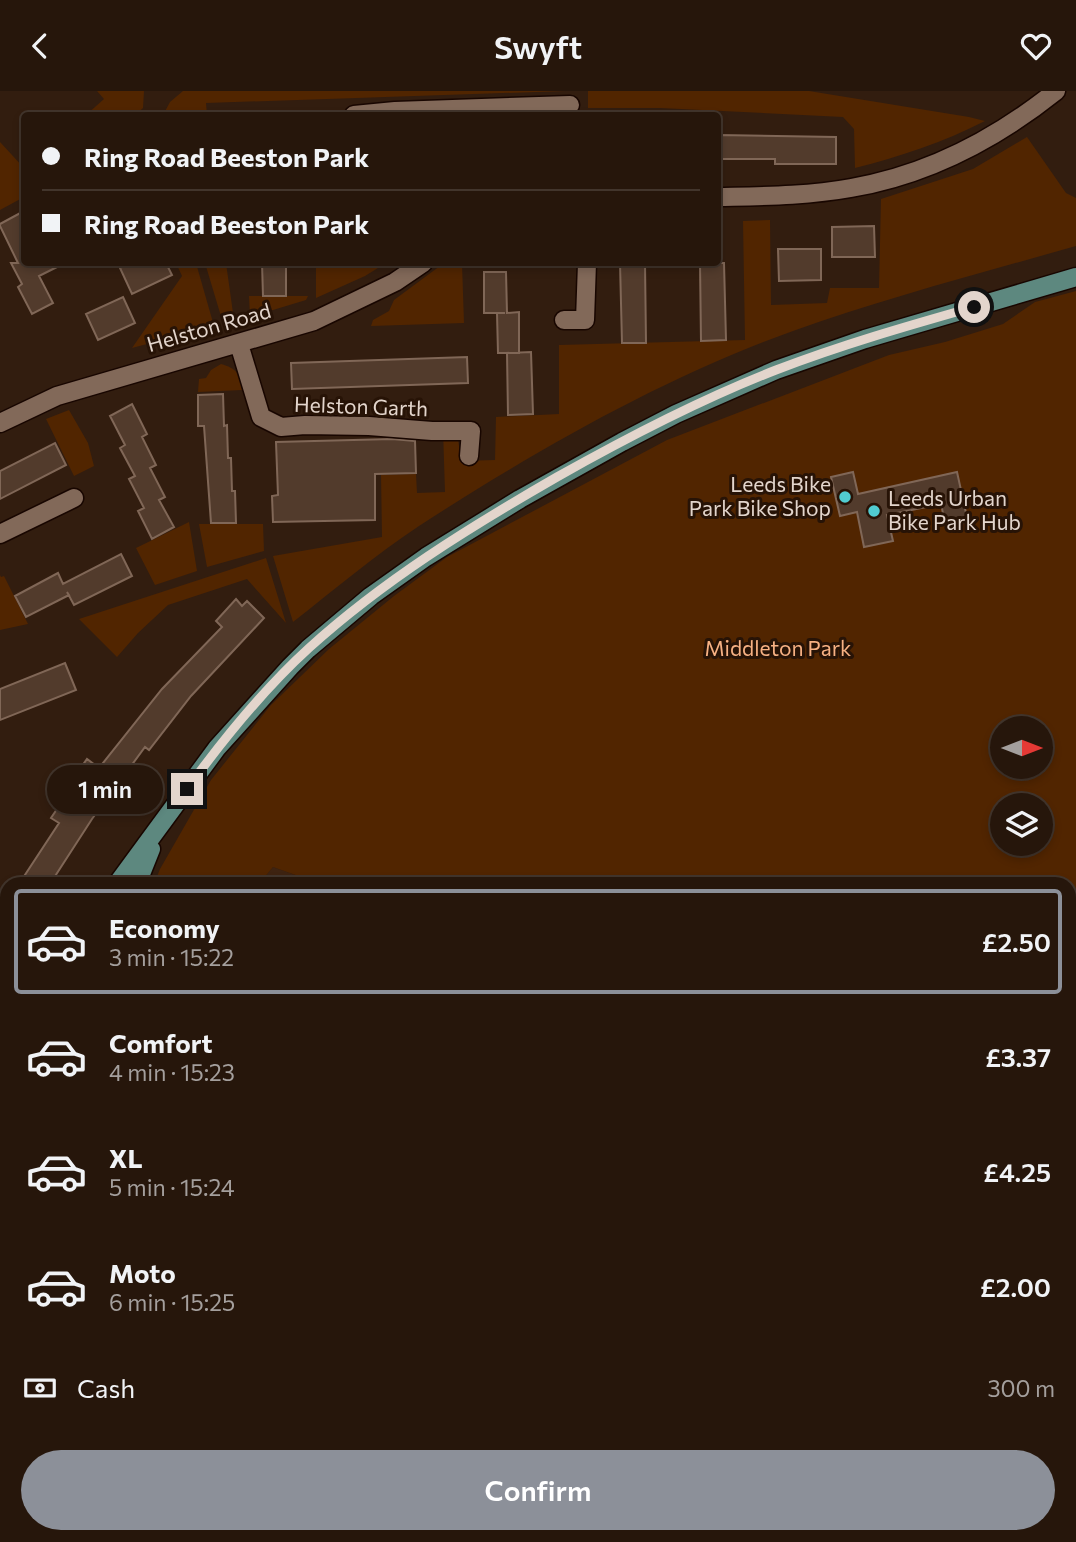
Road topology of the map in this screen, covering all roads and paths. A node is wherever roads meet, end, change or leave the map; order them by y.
1 (1056, 91) edge
2 (570, 105) dead end
3 (524, 111) edge
4 (385, 112) edge
5 (721, 197) edge
6 (419, 266) edge
7 (587, 266) edge
8 (1076, 277) edge
9 (564, 320) dead end
10 (239, 344) junction
11 (0, 423) edge
12 (469, 456) dead end
13 (75, 498) dead end
14 (0, 534) edge
15 (158, 829) junction
16 (122, 877) edge
17 (141, 877) edge

1 - 5 street
2 - 3 street
3 - 4 street
6 - 10 street, Helston Road
7 - 9 street
8 - 15 street
10 - 11 street, Helston Road
10 - 12 street, Helston Garth
13 - 14 street
15 - 16 street
15 - 17 street

